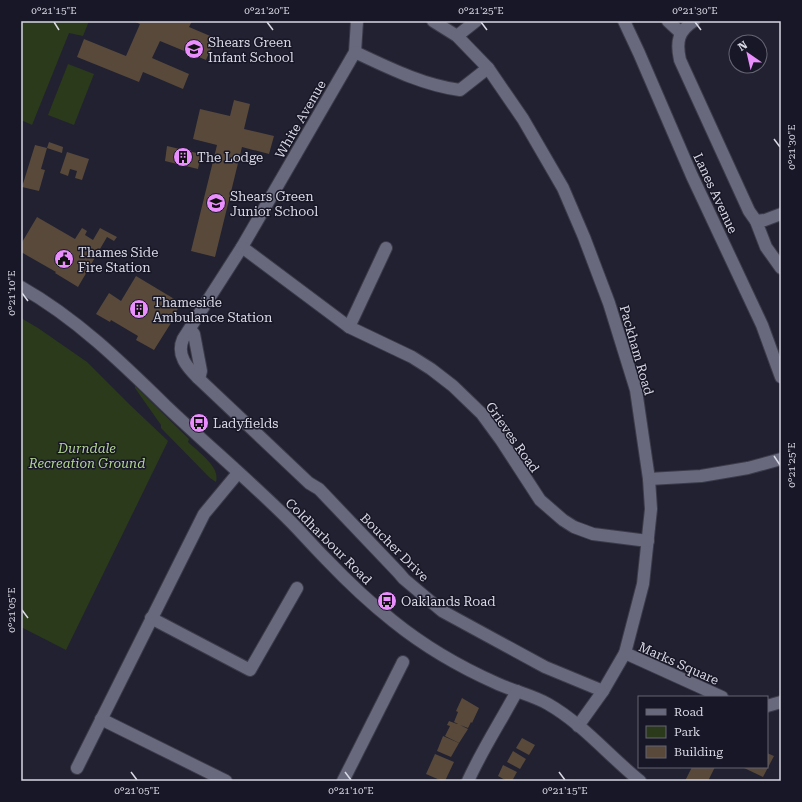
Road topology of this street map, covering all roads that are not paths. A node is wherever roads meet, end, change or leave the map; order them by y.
1 (357, 21) edge
2 (433, 21) edge
3 (476, 21) edge
4 (624, 21) edge
5 (668, 21) edge
6 (694, 21) edge
7 (681, 33) junction
8 (457, 36) junction
9 (355, 52) junction
10 (488, 68) junction
11 (781, 214) edge
12 (756, 221) junction
13 (242, 247) junction
14 (386, 248) dead end
15 (781, 268) edge
16 (21, 287) edge
17 (349, 327) junction
18 (190, 329) junction
19 (781, 377) edge
20 (198, 378) junction
21 (781, 459) edge
22 (238, 473) junction
23 (649, 479) junction
24 (648, 541) junction
25 (297, 588) dead end
26 (151, 618) junction
27 (625, 653) junction
28 (403, 662) dead end
29 (517, 691) junction
30 (602, 691) junction
31 (720, 696) edge
32 (781, 702) edge
33 (768, 706) edge
34 (101, 719) junction
35 (578, 726) junction
36 (77, 768) dead end
37 (226, 781) edge
38 (343, 781) edge
39 (468, 781) edge
40 (640, 781) edge

1 - 9 street, White Avenue
2 - 8 street, Packham Road
3 - 8 street
4 - 19 street, Lanes Avenue
5 - 7 street
6 - 7 street
7 - 12 street
8 - 10 street, Packham Road
9 - 10 street
9 - 13 street, White Avenue
10 - 23 street, Packham Road
11 - 12 street
12 - 15 street
13 - 17 street, Grieves Road
13 - 18 street, White Avenue
14 - 17 street
16 - 22 street, Coldharbour Road
17 - 24 street, Grieves Road
18 - 20 street
18 - 20 street, Boucher Drive
20 - 30 street, Boucher Drive
21 - 23 street
22 - 26 street
22 - 29 street, Coldharbour Road
23 - 24 street, Packham Road
24 - 27 street, Packham Road
25 - 26 street
26 - 34 street
27 - 30 street, Packham Road
27 - 31 street, Marks Square
28 - 38 street
29 - 35 street, Coldharbour Road
29 - 39 street
30 - 35 street, Packham Road
32 - 33 street
34 - 36 street
34 - 37 street
35 - 40 street, Coldharbour Road

